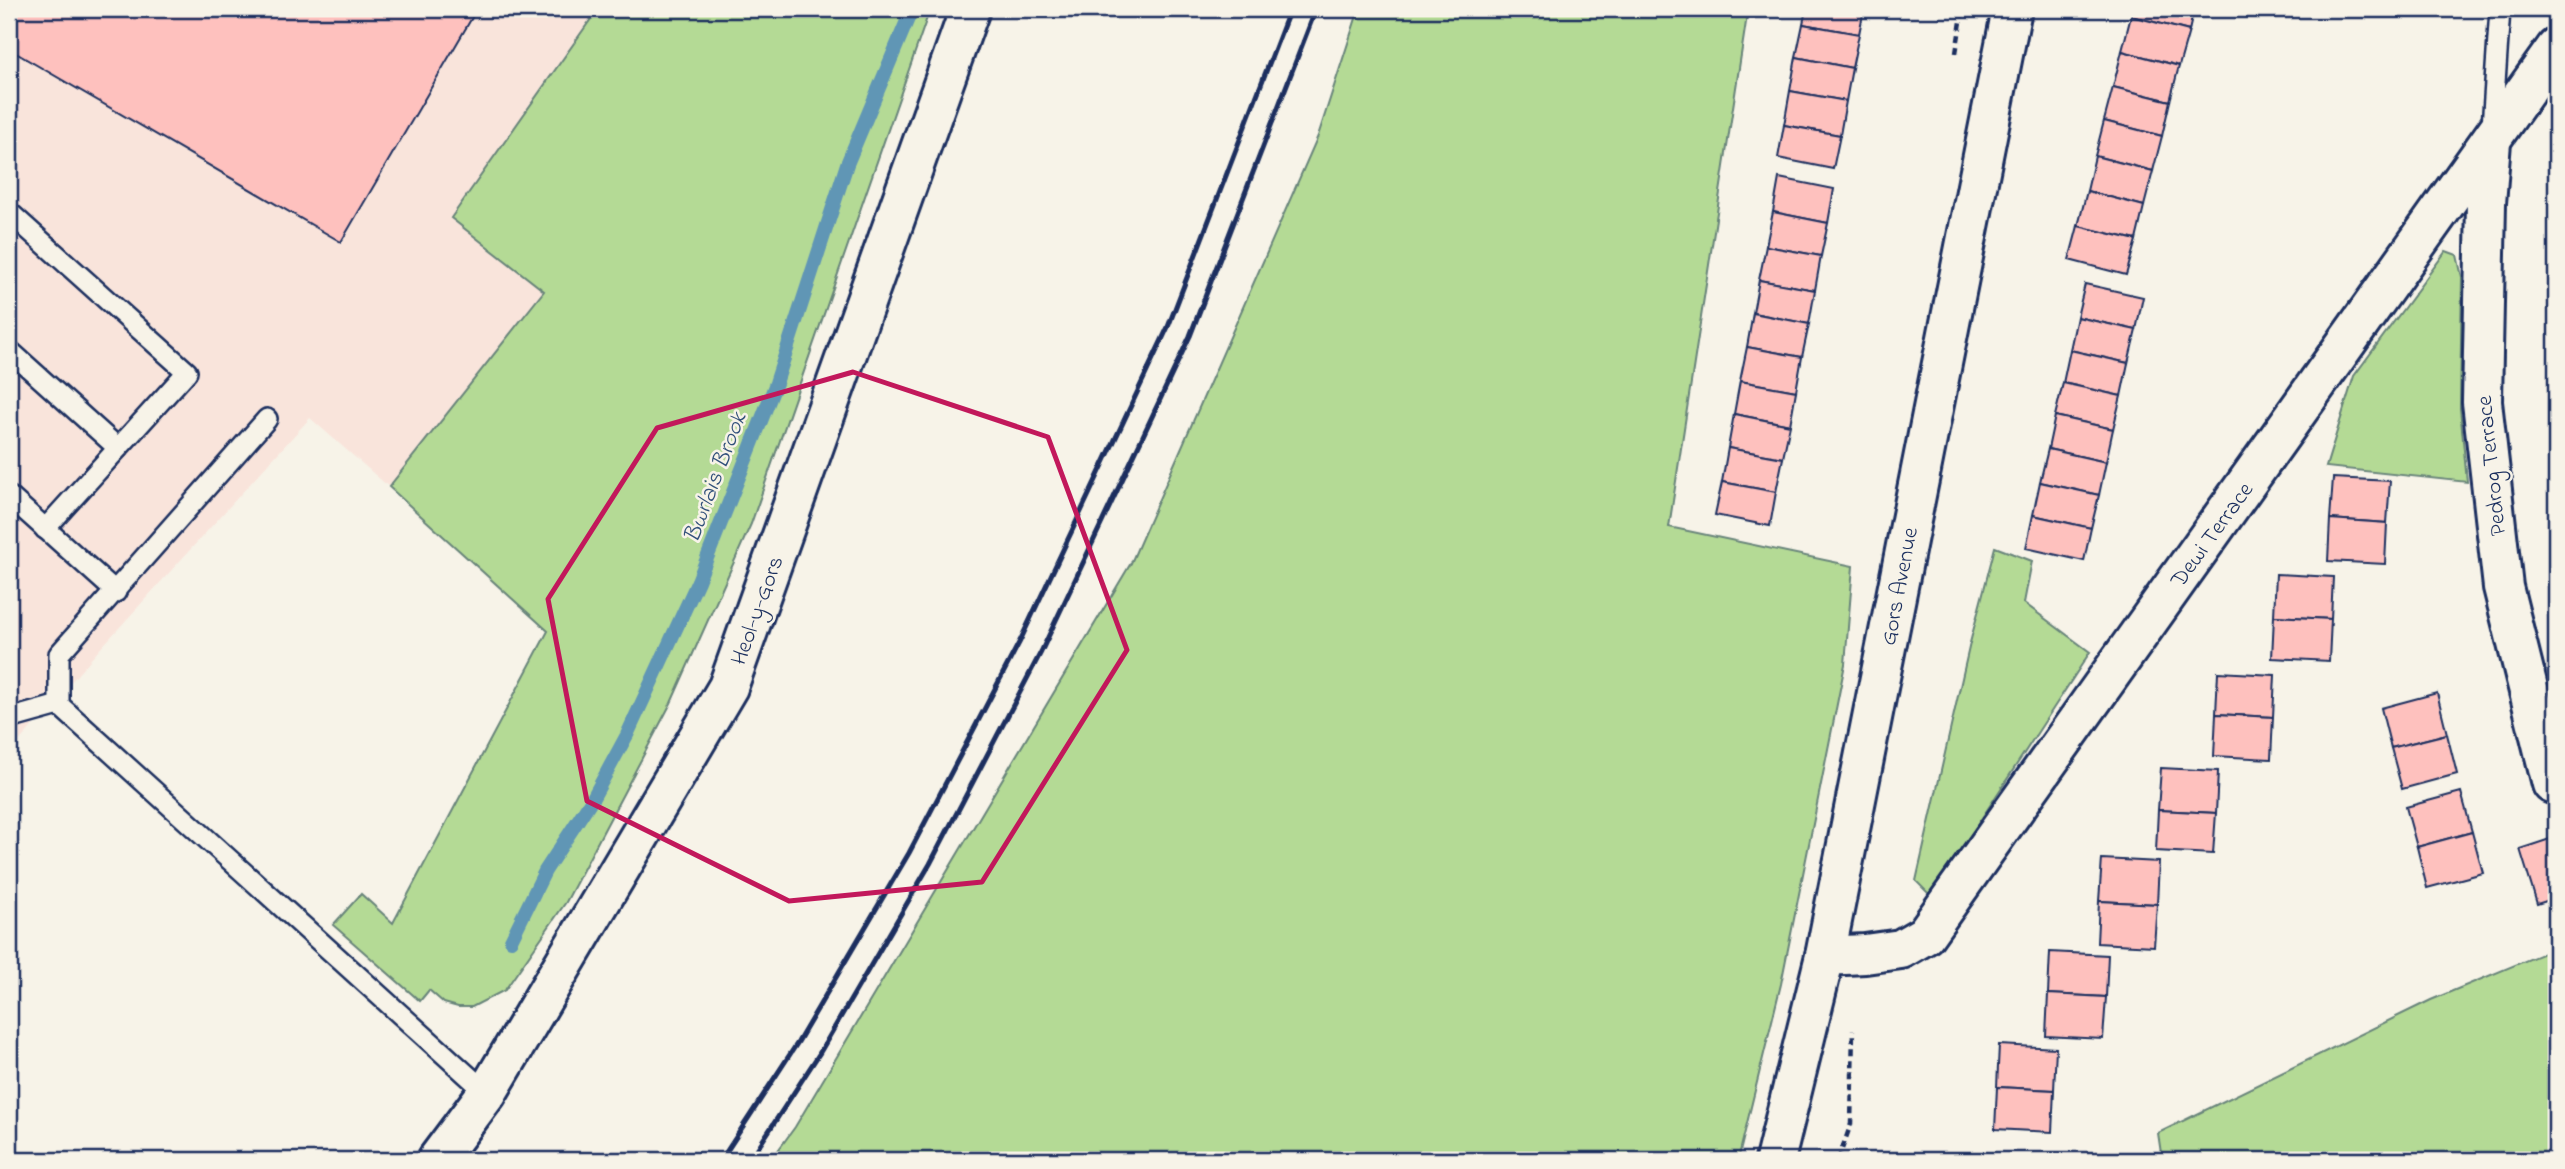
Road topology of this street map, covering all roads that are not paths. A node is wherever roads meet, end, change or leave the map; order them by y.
1 (970, 9) edge
2 (2012, 9) edge
3 (2500, 9) edge
4 (2556, 48) edge
5 (2491, 142) junction
6 (9, 212) edge
7 (9, 350) edge
8 (267, 419) dead end
9 (118, 448) junction
10 (9, 496) edge
11 (45, 529) junction
12 (116, 592) junction
13 (59, 705) junction
14 (9, 719) edge
15 (2552, 783) dead end
16 (1825, 956) junction
17 (487, 1093) junction
18 (437, 1160) edge
19 (1775, 1160) edge

1 - 17 street, Heol-y-Gors
2 - 16 street, Gors Avenue
3 - 5 lane
4 - 5 street, Dewi Terrace
5 - 15 street, Pedrog Terrace
5 - 16 street, Dewi Terrace
6 - 9 lane
7 - 9 lane
8 - 12 lane
9 - 11 lane
10 - 11 lane
11 - 12 lane
12 - 13 lane
13 - 14 lane
13 - 17 lane
16 - 19 street, Gors Avenue
17 - 18 street, Heol-y-Gors

